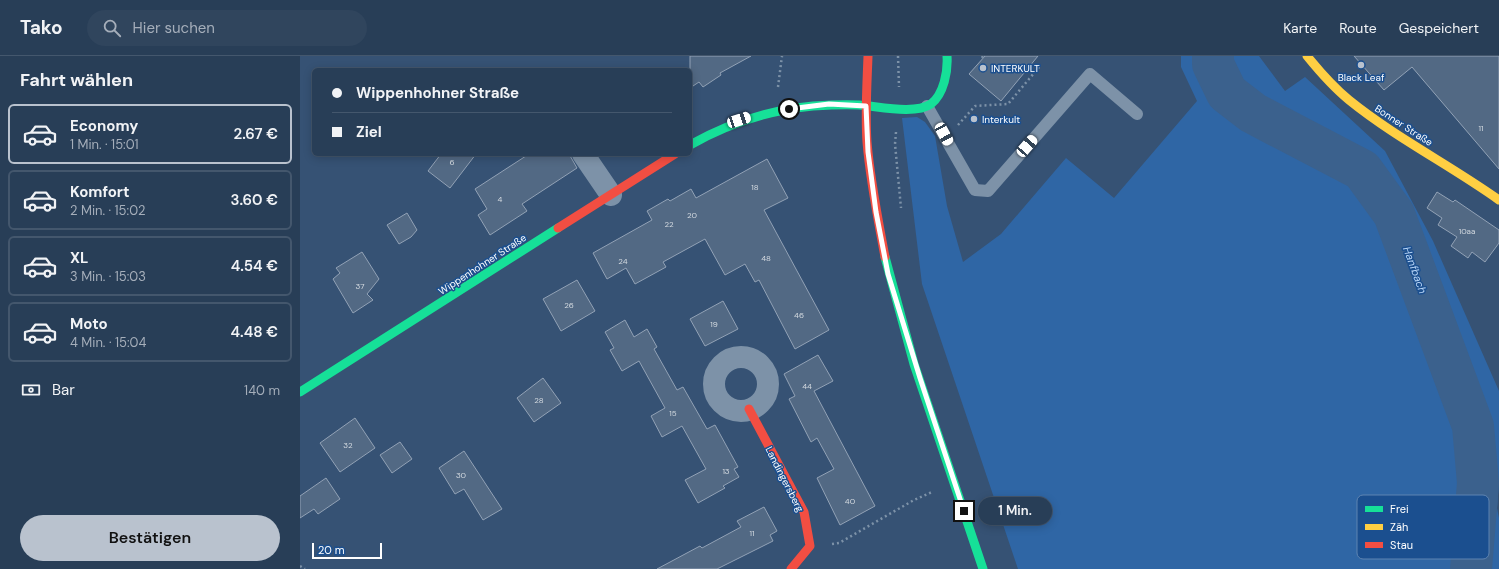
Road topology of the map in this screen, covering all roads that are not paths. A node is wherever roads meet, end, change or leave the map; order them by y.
1 (868, 56) edge
2 (947, 56) edge
3 (1306, 56) edge
4 (866, 106) junction
5 (927, 106) junction
6 (1137, 114) dead end
7 (692, 144) edge
8 (584, 156) edge
9 (672, 156) edge
10 (610, 195) junction
11 (1498, 197) edge
12 (300, 392) edge
13 (749, 409) dead end
14 (791, 569) edge
15 (983, 569) edge

1 - 4 street
2 - 5 street
3 - 11 street, Bonner Straße
4 - 5 street
4 - 7 street
4 - 15 street
5 - 6 lane
8 - 10 street
9 - 10 street, Wippenhohner Straße
10 - 12 street, Wippenhohner Straße
13 - 14 street, Landingersberg

